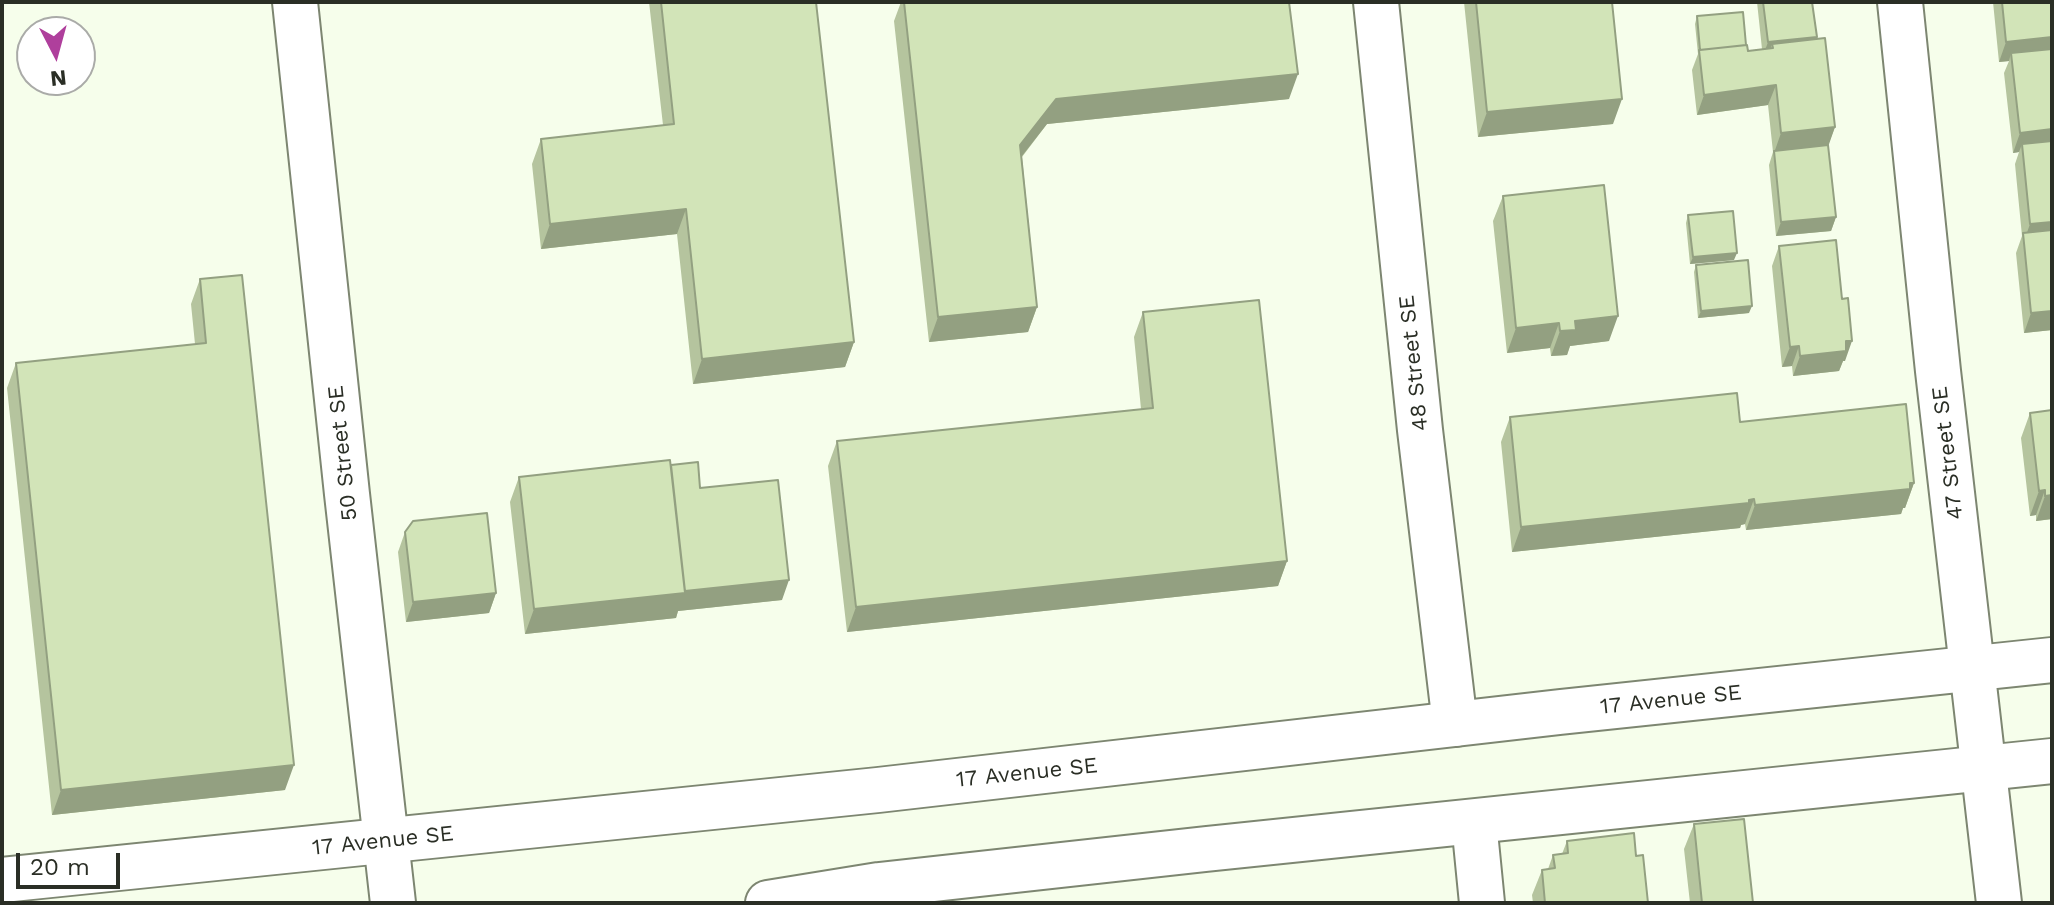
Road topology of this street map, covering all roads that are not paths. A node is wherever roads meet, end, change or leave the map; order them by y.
1 (295, 2) edge
2 (1376, 2) edge
3 (1900, 2) edge
4 (2052, 660) edge
5 (1973, 668) junction
6 (1455, 724) junction
7 (2052, 761) edge
8 (1985, 768) junction
9 (1474, 822) junction
10 (386, 841) junction
11 (2, 880) edge
12 (937, 891) edge
13 (393, 903) edge
14 (768, 903) edge
15 (1482, 903) edge
16 (1999, 903) edge

1 - 10 main road, 50 Street SE
2 - 6 main road, 48 Street SE
3 - 5 main road, 47 Street SE
4 - 5 main road, 17 Avenue SE
5 - 6 main road, 17 Avenue SE
5 - 8 main road, 47 Street SE
6 - 10 main road, 17 Avenue SE
7 - 8 main road
8 - 9 main road
8 - 16 main road, 47 Street SE
9 - 12 main road
9 - 15 main road
10 - 11 main road, 17 Avenue SE
10 - 13 main road, 50 Street SE
12 - 14 main road

